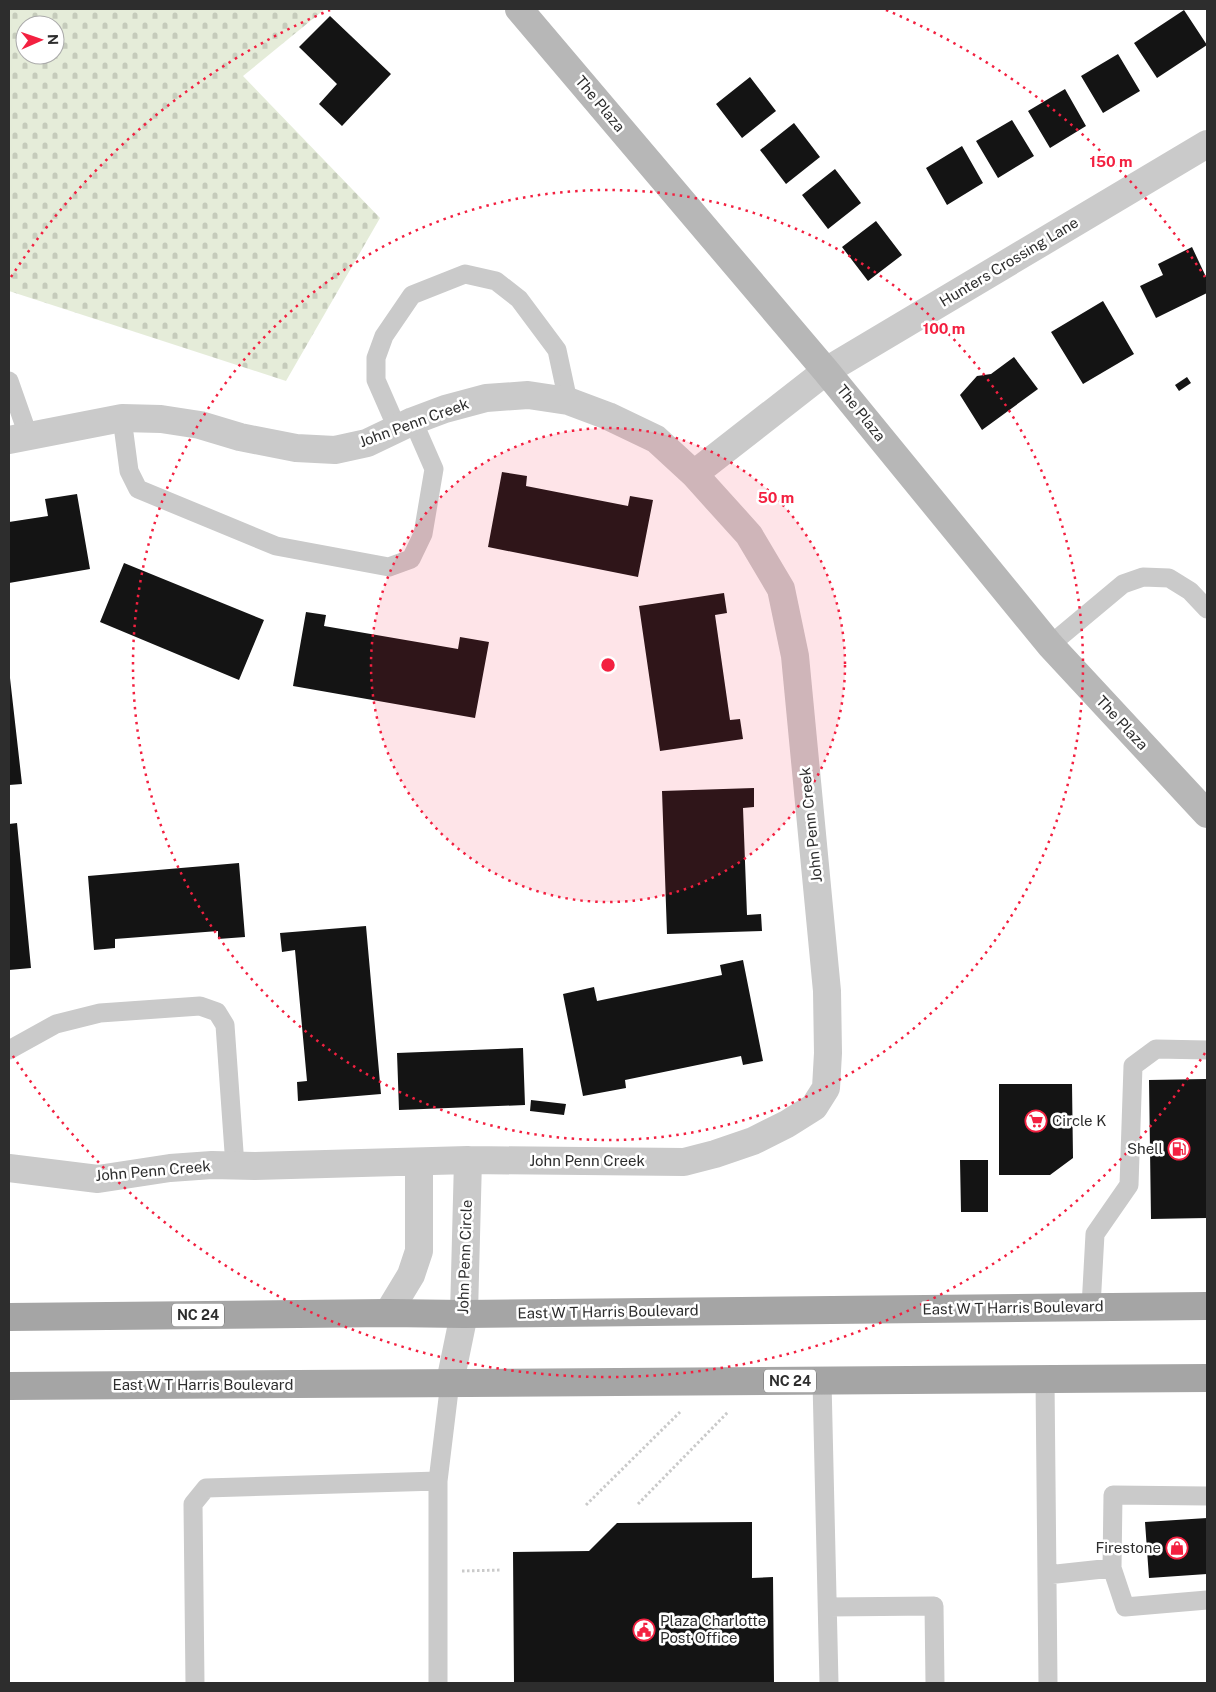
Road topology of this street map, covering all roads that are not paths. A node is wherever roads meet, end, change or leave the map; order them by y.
1 (519, 9) edge
2 (1207, 144) edge
3 (826, 371) junction
4 (9, 381) edge
5 (568, 401) junction
6 (122, 418) junction
7 (405, 425) junction
8 (19, 438) edge
9 (694, 474) junction
10 (1207, 609) edge
11 (1050, 645) junction
12 (1207, 814) edge
13 (9, 1050) edge
14 (1207, 1050) edge
15 (468, 1160) junction
16 (419, 1162) junction
17 (235, 1166) junction
18 (9, 1168) edge
19 (1207, 1306) edge
20 (1091, 1307) junction
21 (388, 1313) junction
22 (464, 1314) junction
23 (9, 1317) edge
24 (1207, 1378) edge
25 (1045, 1379) junction
26 (822, 1381) junction
27 (450, 1382) junction
28 (9, 1386) edge
29 (438, 1481) junction
30 (1207, 1496) edge
31 (1112, 1568) junction
32 (1047, 1575) junction
33 (1207, 1600) edge
34 (828, 1607) junction
35 (195, 1683) edge
36 (438, 1683) edge
37 (829, 1683) edge
38 (935, 1683) edge
39 (1048, 1683) edge

1 - 3 main road, The Plaza
2 - 3 street, Hunters Crossing Lane
3 - 9 street, Hunters Crossing Lane
3 - 11 main road, The Plaza
4 - 8 lane
5 - 7 street, John Penn Creek
5 - 7 lane
5 - 9 street, John Penn Creek
6 - 7 street, John Penn Creek
6 - 7 lane
6 - 8 street, John Penn Creek
9 - 15 street, John Penn Creek
10 - 11 lane
11 - 12 main road, The Plaza
13 - 17 lane
14 - 20 lane
15 - 16 street, John Penn Creek
15 - 22 street, John Penn Circle
16 - 17 street, John Penn Creek
16 - 21 street
17 - 18 street, John Penn Creek
19 - 20 main road, East W T Harris Boulevard / NC 24
20 - 22 main road, East W T Harris Boulevard / NC 24
21 - 22 main road, East W T Harris Boulevard / NC 24
21 - 23 main road, East W T Harris Boulevard / NC 24
22 - 27 street, John Penn Circle
24 - 25 main road, East W T Harris Boulevard / NC 24
25 - 26 main road, East W T Harris Boulevard / NC 24
25 - 32 lane
26 - 27 main road, East W T Harris Boulevard / NC 24
26 - 34 lane
27 - 28 main road, East W T Harris Boulevard / NC 24
27 - 29 lane
29 - 35 lane
29 - 36 lane
30 - 31 lane
31 - 32 lane
31 - 33 lane
32 - 39 lane
34 - 37 lane
34 - 38 lane

